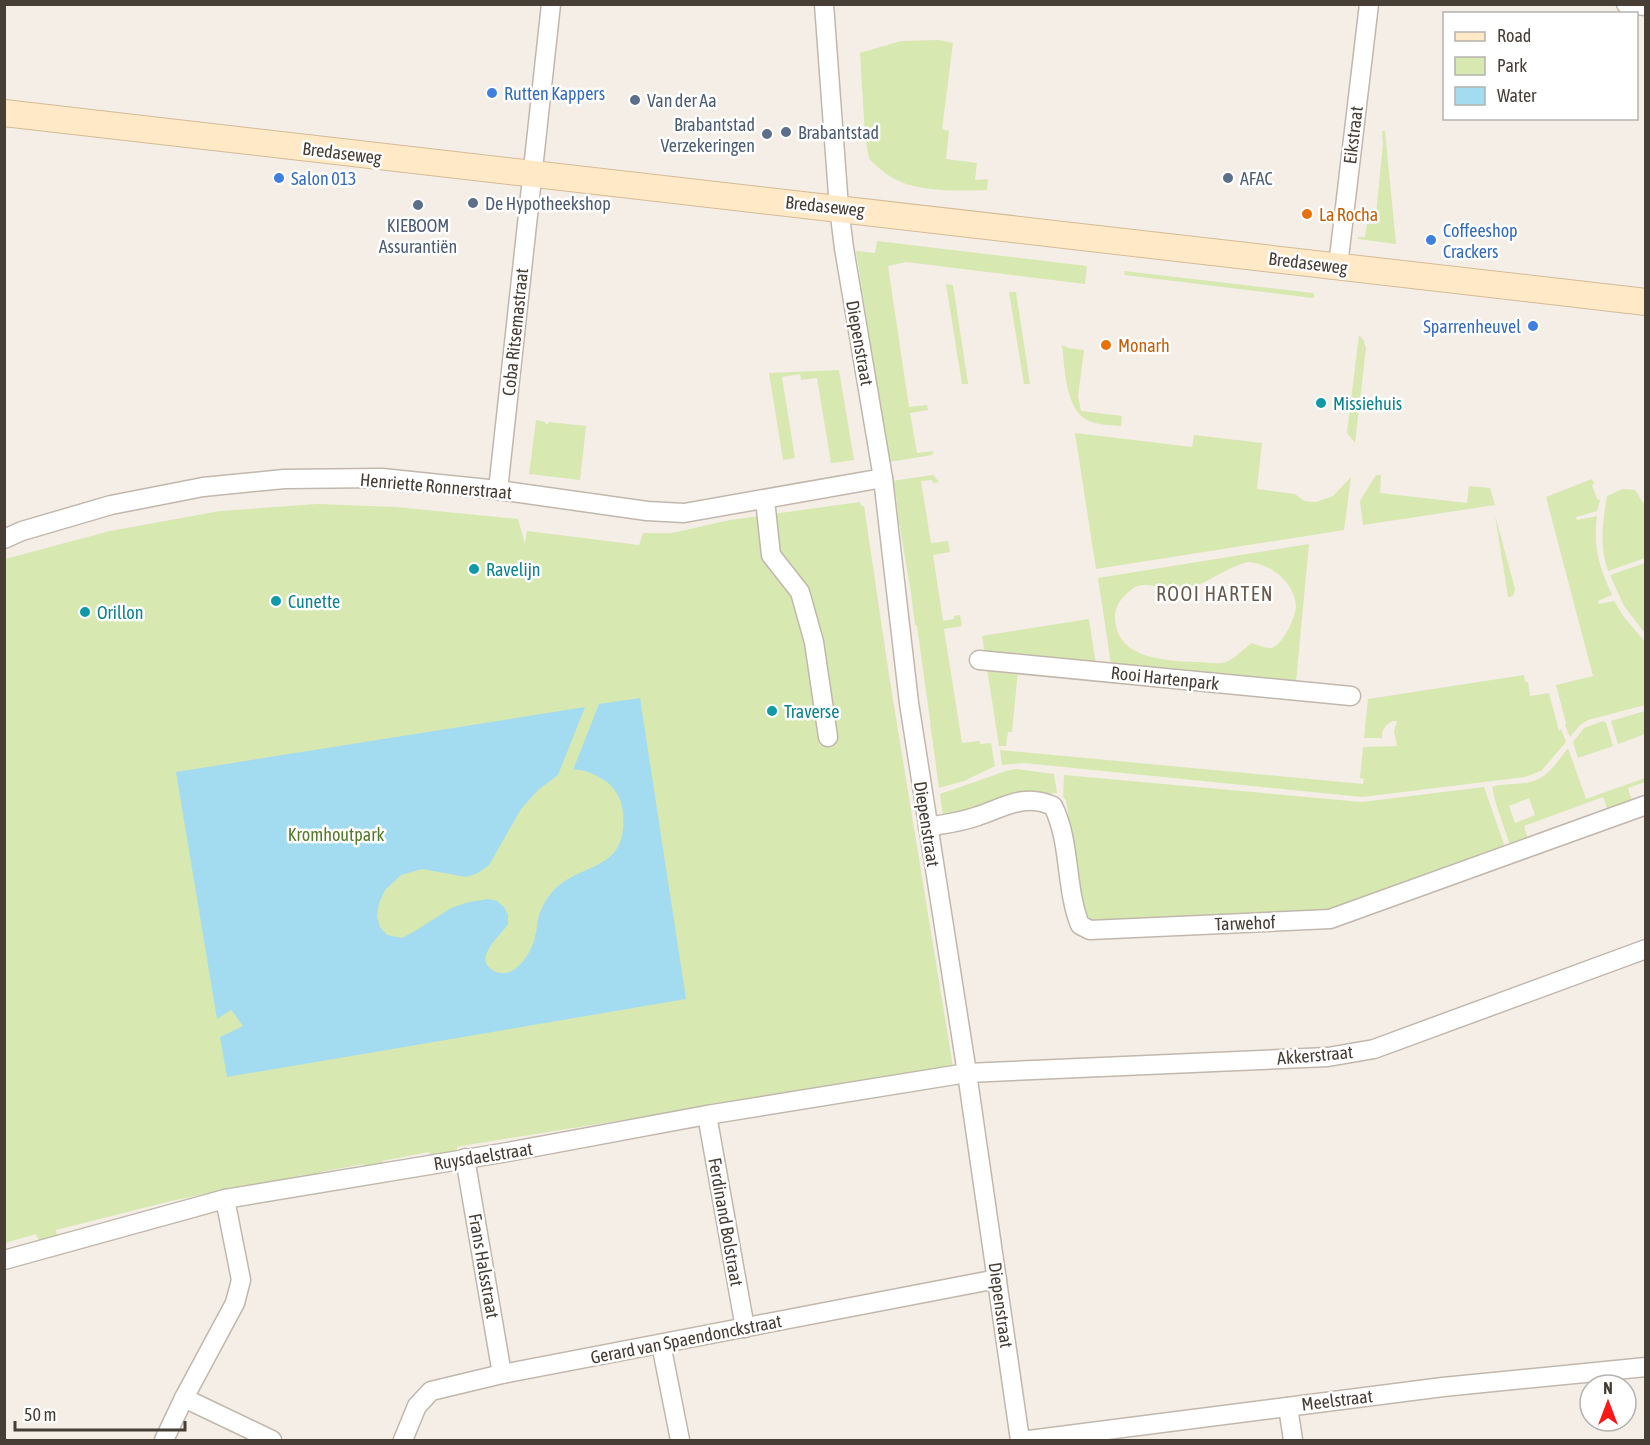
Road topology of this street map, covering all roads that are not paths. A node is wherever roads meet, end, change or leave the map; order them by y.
1 (551, 4) edge
2 (824, 4) edge
3 (1369, 4) edge
4 (1626, 4) edge
5 (1646, 6) edge
6 (4, 113) edge
7 (531, 175) junction
8 (838, 208) junction
9 (1338, 266) junction
10 (1646, 302) edge
11 (883, 478) junction
12 (498, 490) junction
13 (765, 500) junction
14 (4, 539) edge
15 (979, 660) dead end
16 (1351, 696) dead end
17 (828, 737) dead end
18 (1646, 805) edge
19 (928, 827) junction
20 (1646, 950) edge
21 (966, 1073) junction
22 (706, 1115) junction
23 (465, 1158) junction
24 (225, 1199) junction
25 (4, 1260) edge
26 (997, 1279) junction
27 (745, 1328) junction
28 (661, 1344) junction
29 (1646, 1367) edge
30 (502, 1374) junction
31 (184, 1398) junction
32 (1288, 1407) junction
33 (164, 1440) edge
34 (272, 1440) edge
35 (403, 1440) edge
36 (680, 1440) edge
37 (1020, 1440) edge
38 (1029, 1440) edge
39 (1293, 1440) edge

1 - 7 street, Coba Ritsemastraat
2 - 8 street, Diepenstraat
3 - 9 street, Eikstraat
4 - 5 street
6 - 7 street, Bredaseweg
7 - 8 street, Bredaseweg
7 - 12 street, Coba Ritsemastraat
8 - 9 street, Bredaseweg
8 - 11 street, Diepenstraat
9 - 10 street, Bredaseweg
11 - 13 street, Henriette Ronnerstraat
11 - 19 street, Diepenstraat
12 - 13 street, Henriette Ronnerstraat
12 - 14 street, Henriette Ronnerstraat
13 - 17 street
15 - 16 street, Rooi Hartenpark
18 - 19 street, Tarwehof
19 - 21 street, Diepenstraat
20 - 21 street, Akkerstraat
21 - 22 street, Ruysdaelstraat
21 - 26 street, Diepenstraat
22 - 23 street, Ruysdaelstraat
22 - 27 street, Ferdinand Bolstraat
23 - 24 street, Ruysdaelstraat
23 - 30 street, Frans Halsstraat
24 - 25 street, Ruysdaelstraat
24 - 31 street
26 - 27 street, Gerard van Spaendonckstraat
26 - 37 street, Diepenstraat
27 - 28 street, Gerard van Spaendonckstraat
28 - 30 street, Gerard van Spaendonckstraat
28 - 36 street
29 - 32 street, Meelstraat
30 - 35 street, Gerard van Spaendonckstraat
31 - 33 street
31 - 34 street
32 - 38 street, Meelstraat
32 - 39 street

